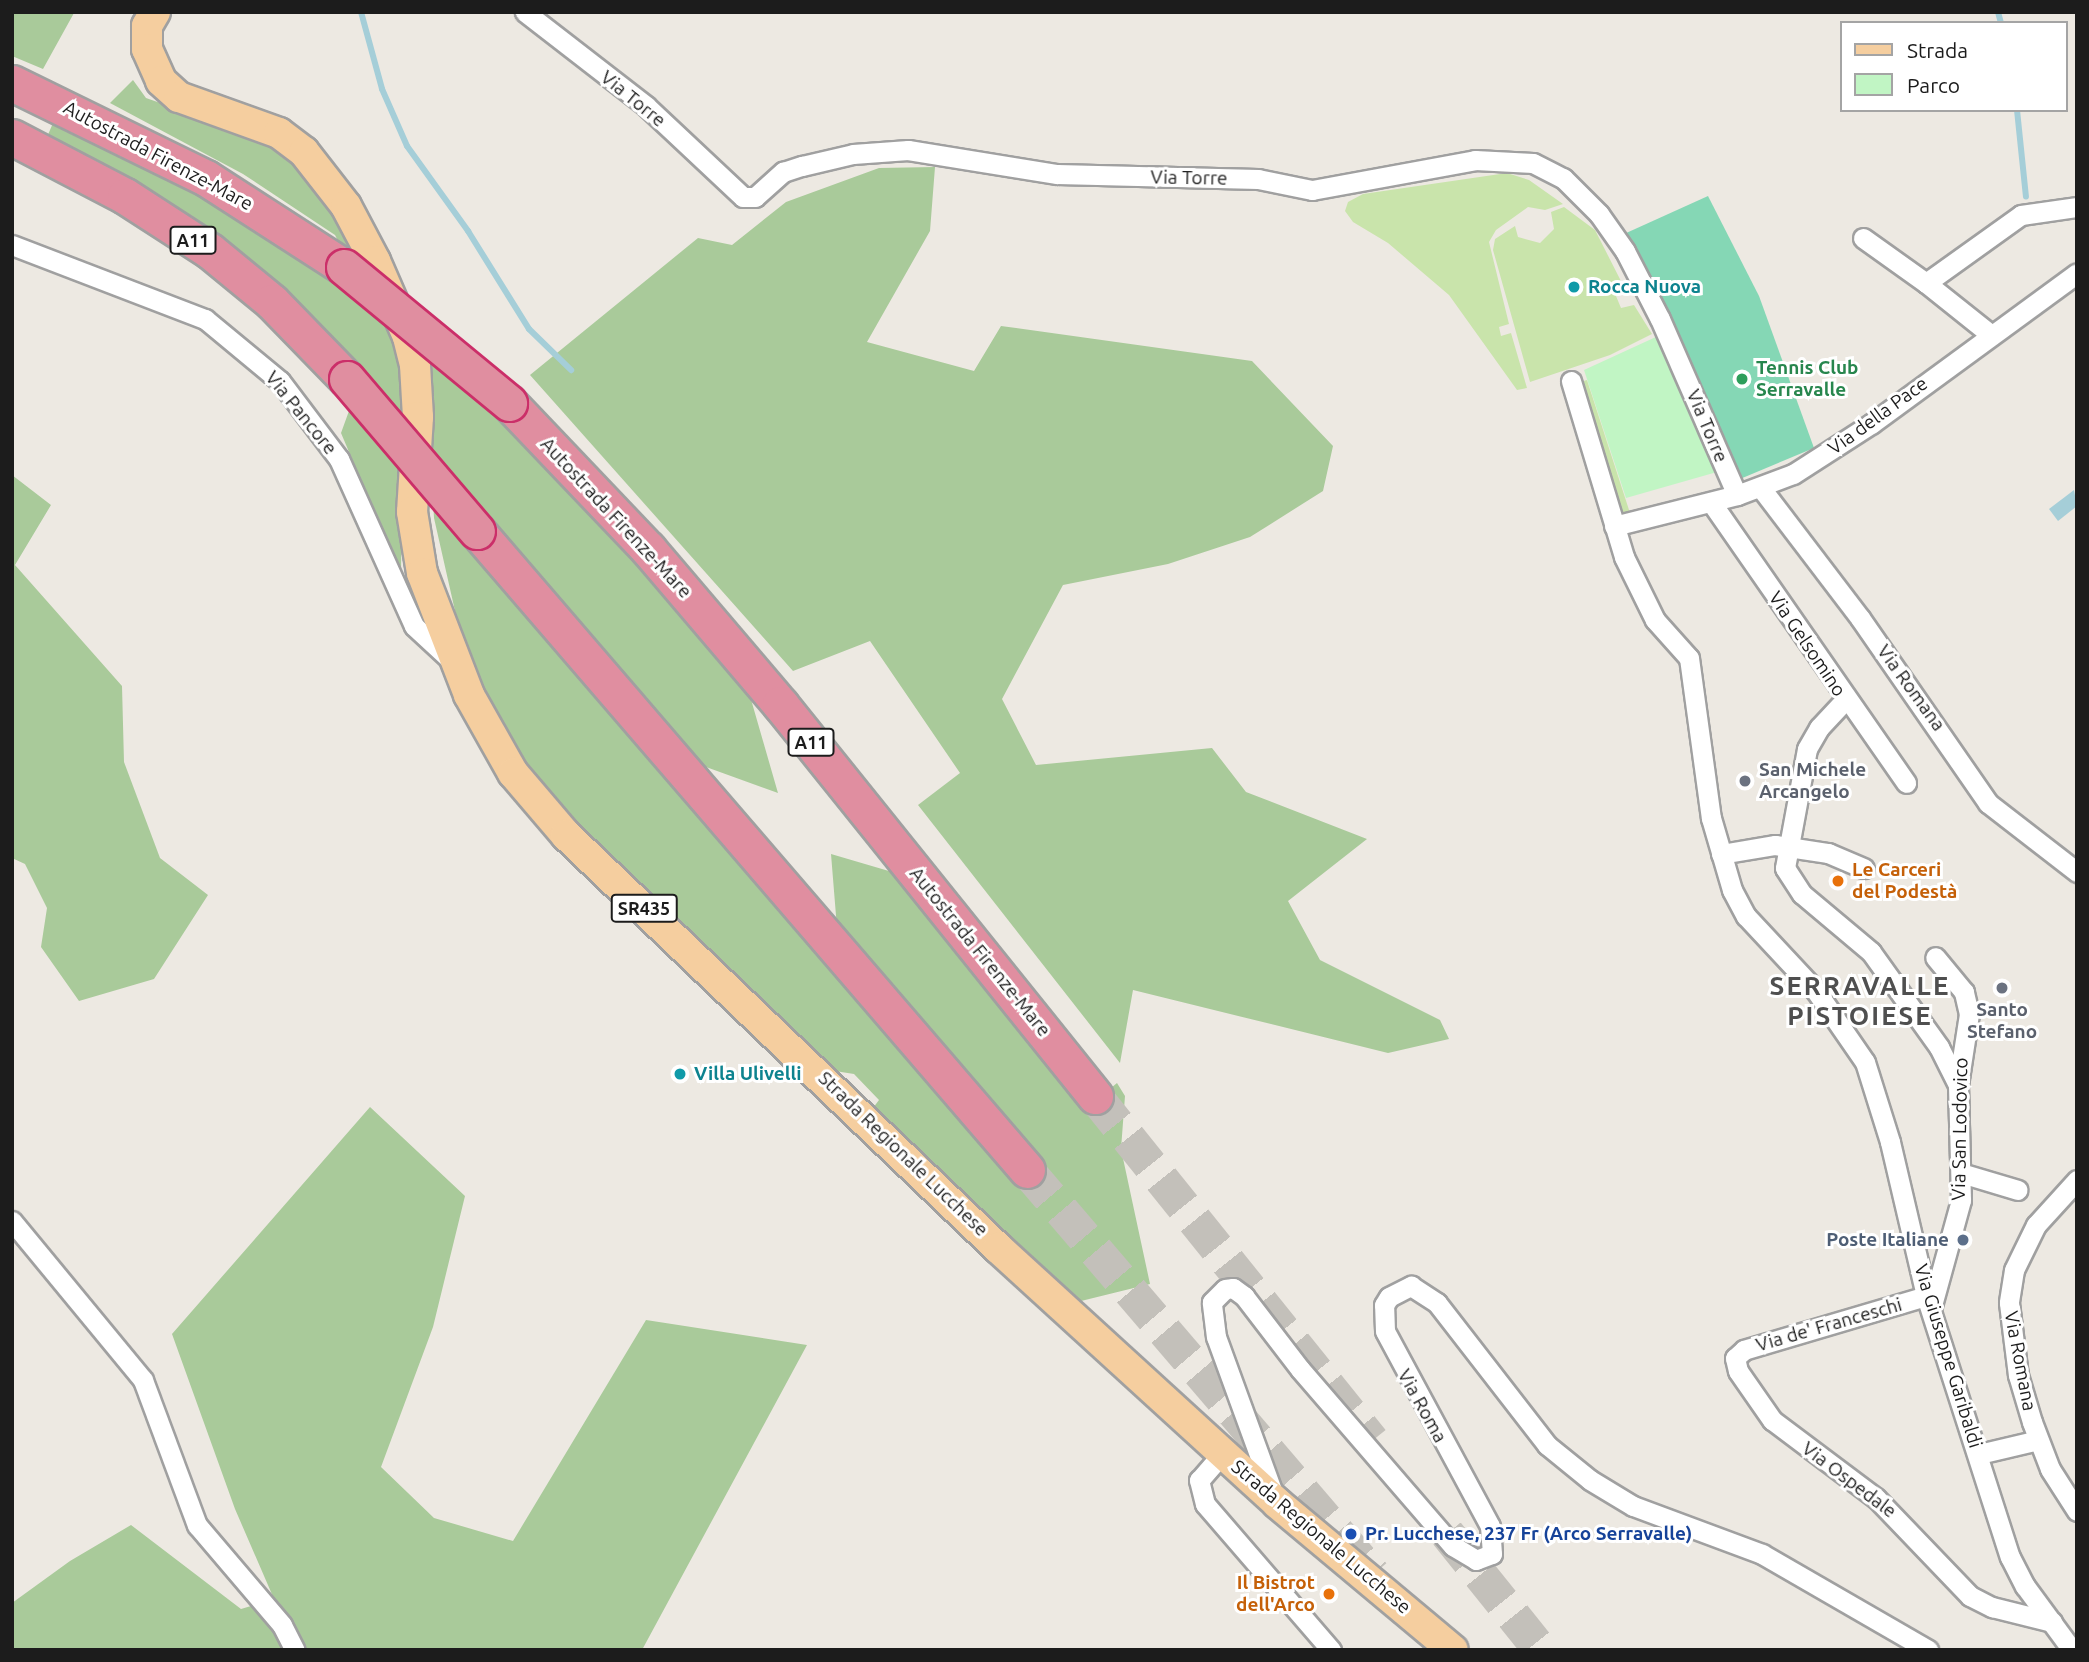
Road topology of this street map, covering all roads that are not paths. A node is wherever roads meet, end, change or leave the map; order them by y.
1 (155, 12) edge
2 (525, 12) edge
3 (12, 83) edge
4 (12, 137) edge
5 (2077, 207) edge
6 (1863, 238) dead end
7 (12, 244) edge
8 (2077, 274) edge
9 (1927, 283) junction
10 (1990, 334) junction
11 (1571, 381) dead end
12 (1761, 488) junction
13 (1737, 495) junction
14 (1711, 502) junction
15 (1614, 526) junction
16 (456, 664) junction
17 (1845, 700) junction
18 (1906, 783) dead end
19 (1787, 847) junction
20 (1721, 854) junction
21 (1864, 868) dead end
22 (2077, 872) edge
23 (1935, 957) dead end
24 (1958, 1085) junction
25 (1095, 1096) tunnel mouth
26 (1027, 1170) tunnel mouth
27 (1961, 1173) junction
28 (2077, 1180) edge
29 (2018, 1190) dead end
30 (12, 1221) edge
31 (1928, 1303) junction
32 (1735, 1358) joint
33 (2038, 1440) junction
34 (1222, 1454) junction
35 (1979, 1454) junction
36 (1277, 1503) junction
37 (2077, 1511) edge
38 (2052, 1622) junction
39 (295, 1650) edge
40 (1331, 1650) edge
41 (1452, 1650) edge
42 (1928, 1650) edge
43 (2072, 1650) edge

1 - 16 main road, Strada Regionale Lucchese / SR435
2 - 13 street, Via Torre
3 - 25 highway, Autostrada Firenze-Mare / A11, bridge
4 - 26 highway, A11, bridge
5 - 9 street
6 - 9 street
7 - 16 street, Via Pancore
8 - 10 street, Via della Pace
9 - 10 street
10 - 12 street, Via della Pace
11 - 15 street, Via Giuseppe Garibaldi
12 - 13 street, Via della Pace
12 - 22 street, Via Romana
13 - 14 street, Via della Pace
14 - 15 street, Via della Pace
14 - 17 street, Via Gelsomino
15 - 20 street, Via Giuseppe Garibaldi
16 - 34 main road, Strada Regionale Lucchese / SR435
17 - 18 street, Via Gelsomino
17 - 19 street
19 - 20 street
19 - 21 street
19 - 24 street
20 - 31 street, Via Giuseppe Garibaldi
23 - 24 street, Via San Lodovico
24 - 27 street, Via San Lodovico
27 - 29 street
27 - 31 street, Via San Lodovico
28 - 33 street, Via Romana
30 - 39 street
31 - 32 street, Via de' Franceschi
31 - 35 street, Via Giuseppe Garibaldi
32 - 38 street, Via Ospedale
33 - 35 street
33 - 37 street, Via Romana
34 - 36 main road, Strada Regionale Lucchese / SR435
34 - 40 street
35 - 38 street, Via Giuseppe Garibaldi
36 - 41 main road, Strada Regionale Lucchese / SR435
36 - 42 street, Via Roma
38 - 43 street, Via Giuseppe Garibaldi

